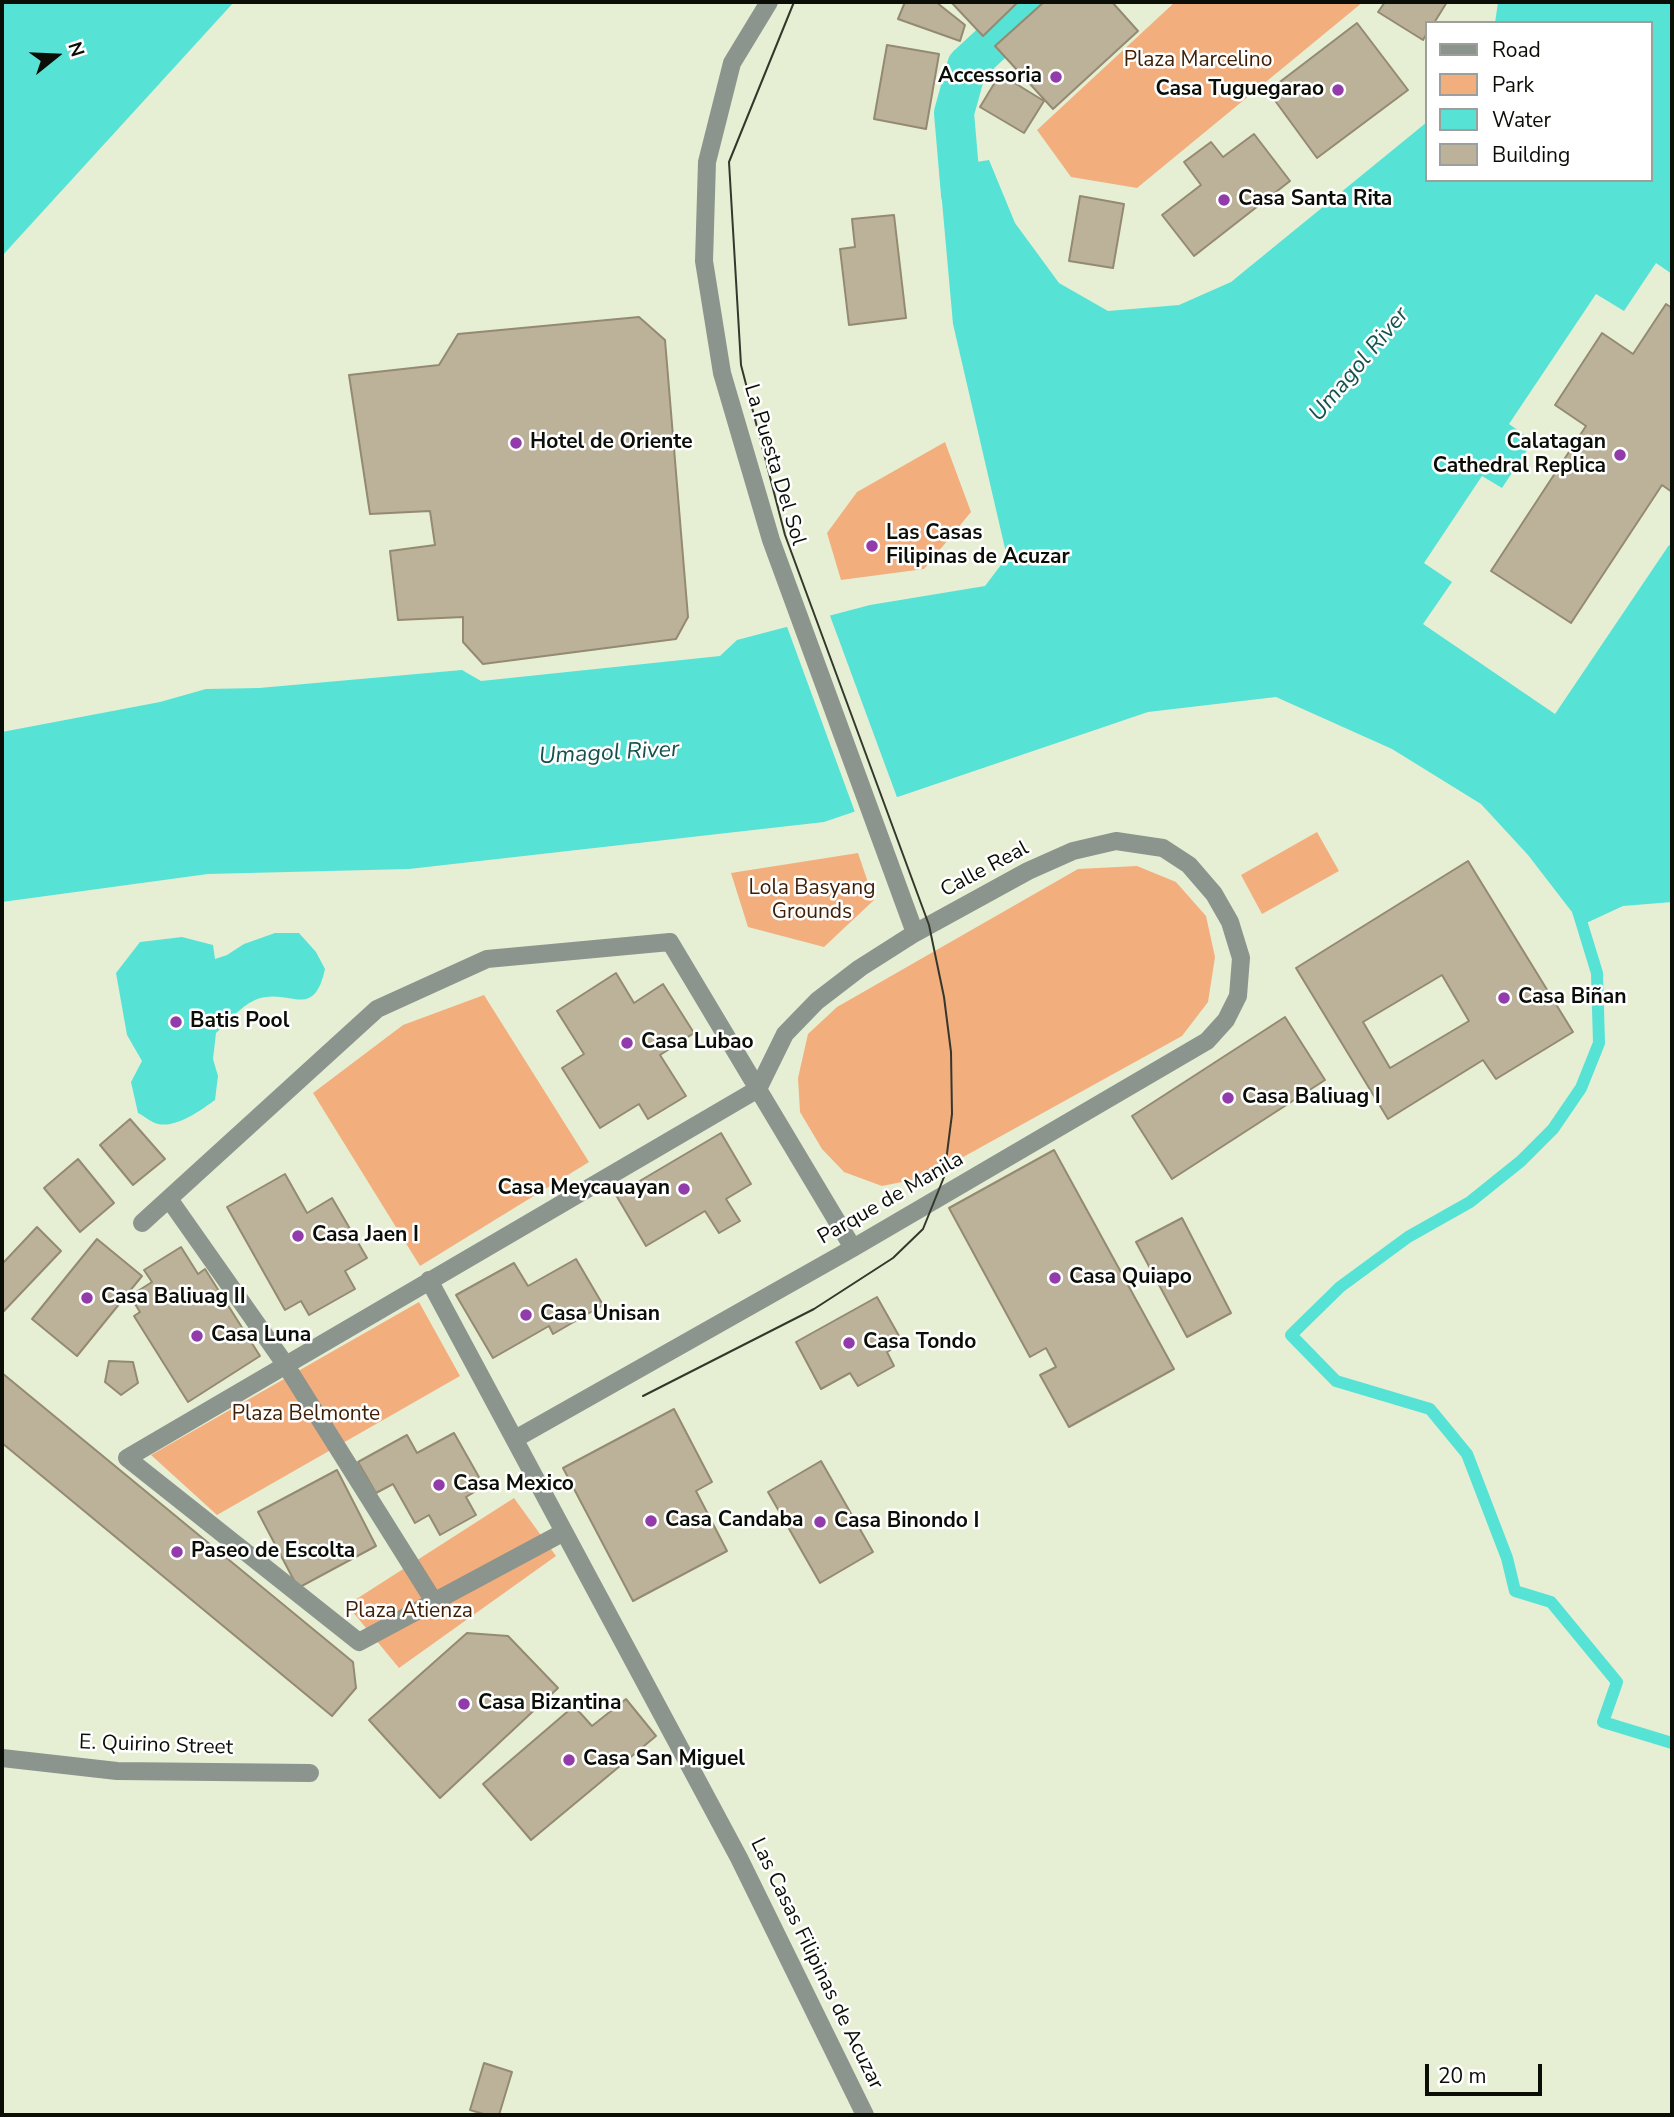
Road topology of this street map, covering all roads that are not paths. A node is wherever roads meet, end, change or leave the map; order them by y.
1 (769, 2) edge
2 (915, 933) junction
3 (1241, 958) joint
4 (758, 1089) junction
5 (169, 1199) junction
6 (142, 1223) dead end
7 (853, 1248) junction
8 (429, 1280) junction
9 (285, 1364) junction
10 (515, 1439) junction
11 (564, 1532) junction
12 (435, 1603) junction
13 (2, 1758) edge
14 (310, 1773) dead end
15 (865, 2115) edge

1 - 2 street, La Puesta Del Sol
2 - 3 street, Calle Real
2 - 4 street, Calle Real
3 - 7 street, Parque de Manila
4 - 5 street
4 - 7 street
4 - 8 street
5 - 6 street
5 - 9 street
7 - 10 street, Parque de Manila
8 - 9 street
8 - 10 street, Las Casas Filipinas de Acuzar
9 - 12 street
9 - 12 street
10 - 11 street, Las Casas Filipinas de Acuzar
11 - 12 street
11 - 15 street, Las Casas Filipinas de Acuzar
13 - 14 street, E. Quirino Street

